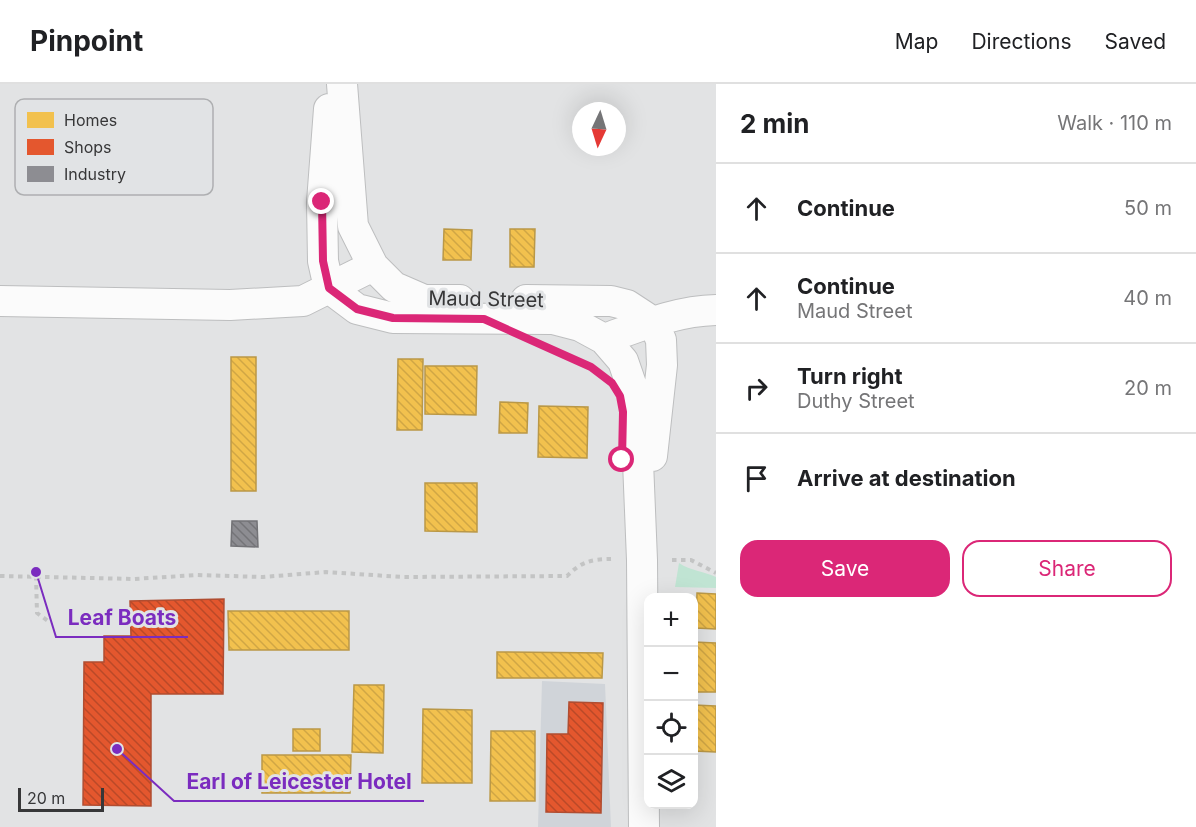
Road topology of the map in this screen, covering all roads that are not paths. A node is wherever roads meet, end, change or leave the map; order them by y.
1 (331, 84) edge
2 (342, 84) edge
3 (373, 266) junction
4 (329, 288) junction
5 (0, 301) edge
6 (716, 310) edge
7 (653, 322) junction
8 (604, 339) junction
9 (628, 560) junction
10 (644, 827) edge

1 - 4 street
2 - 3 street, Maud Street
3 - 4 street
3 - 7 street, Maud Street
4 - 5 street
4 - 8 street, Maud Street
6 - 7 street
7 - 8 street
7 - 9 street
8 - 9 street
9 - 10 street

